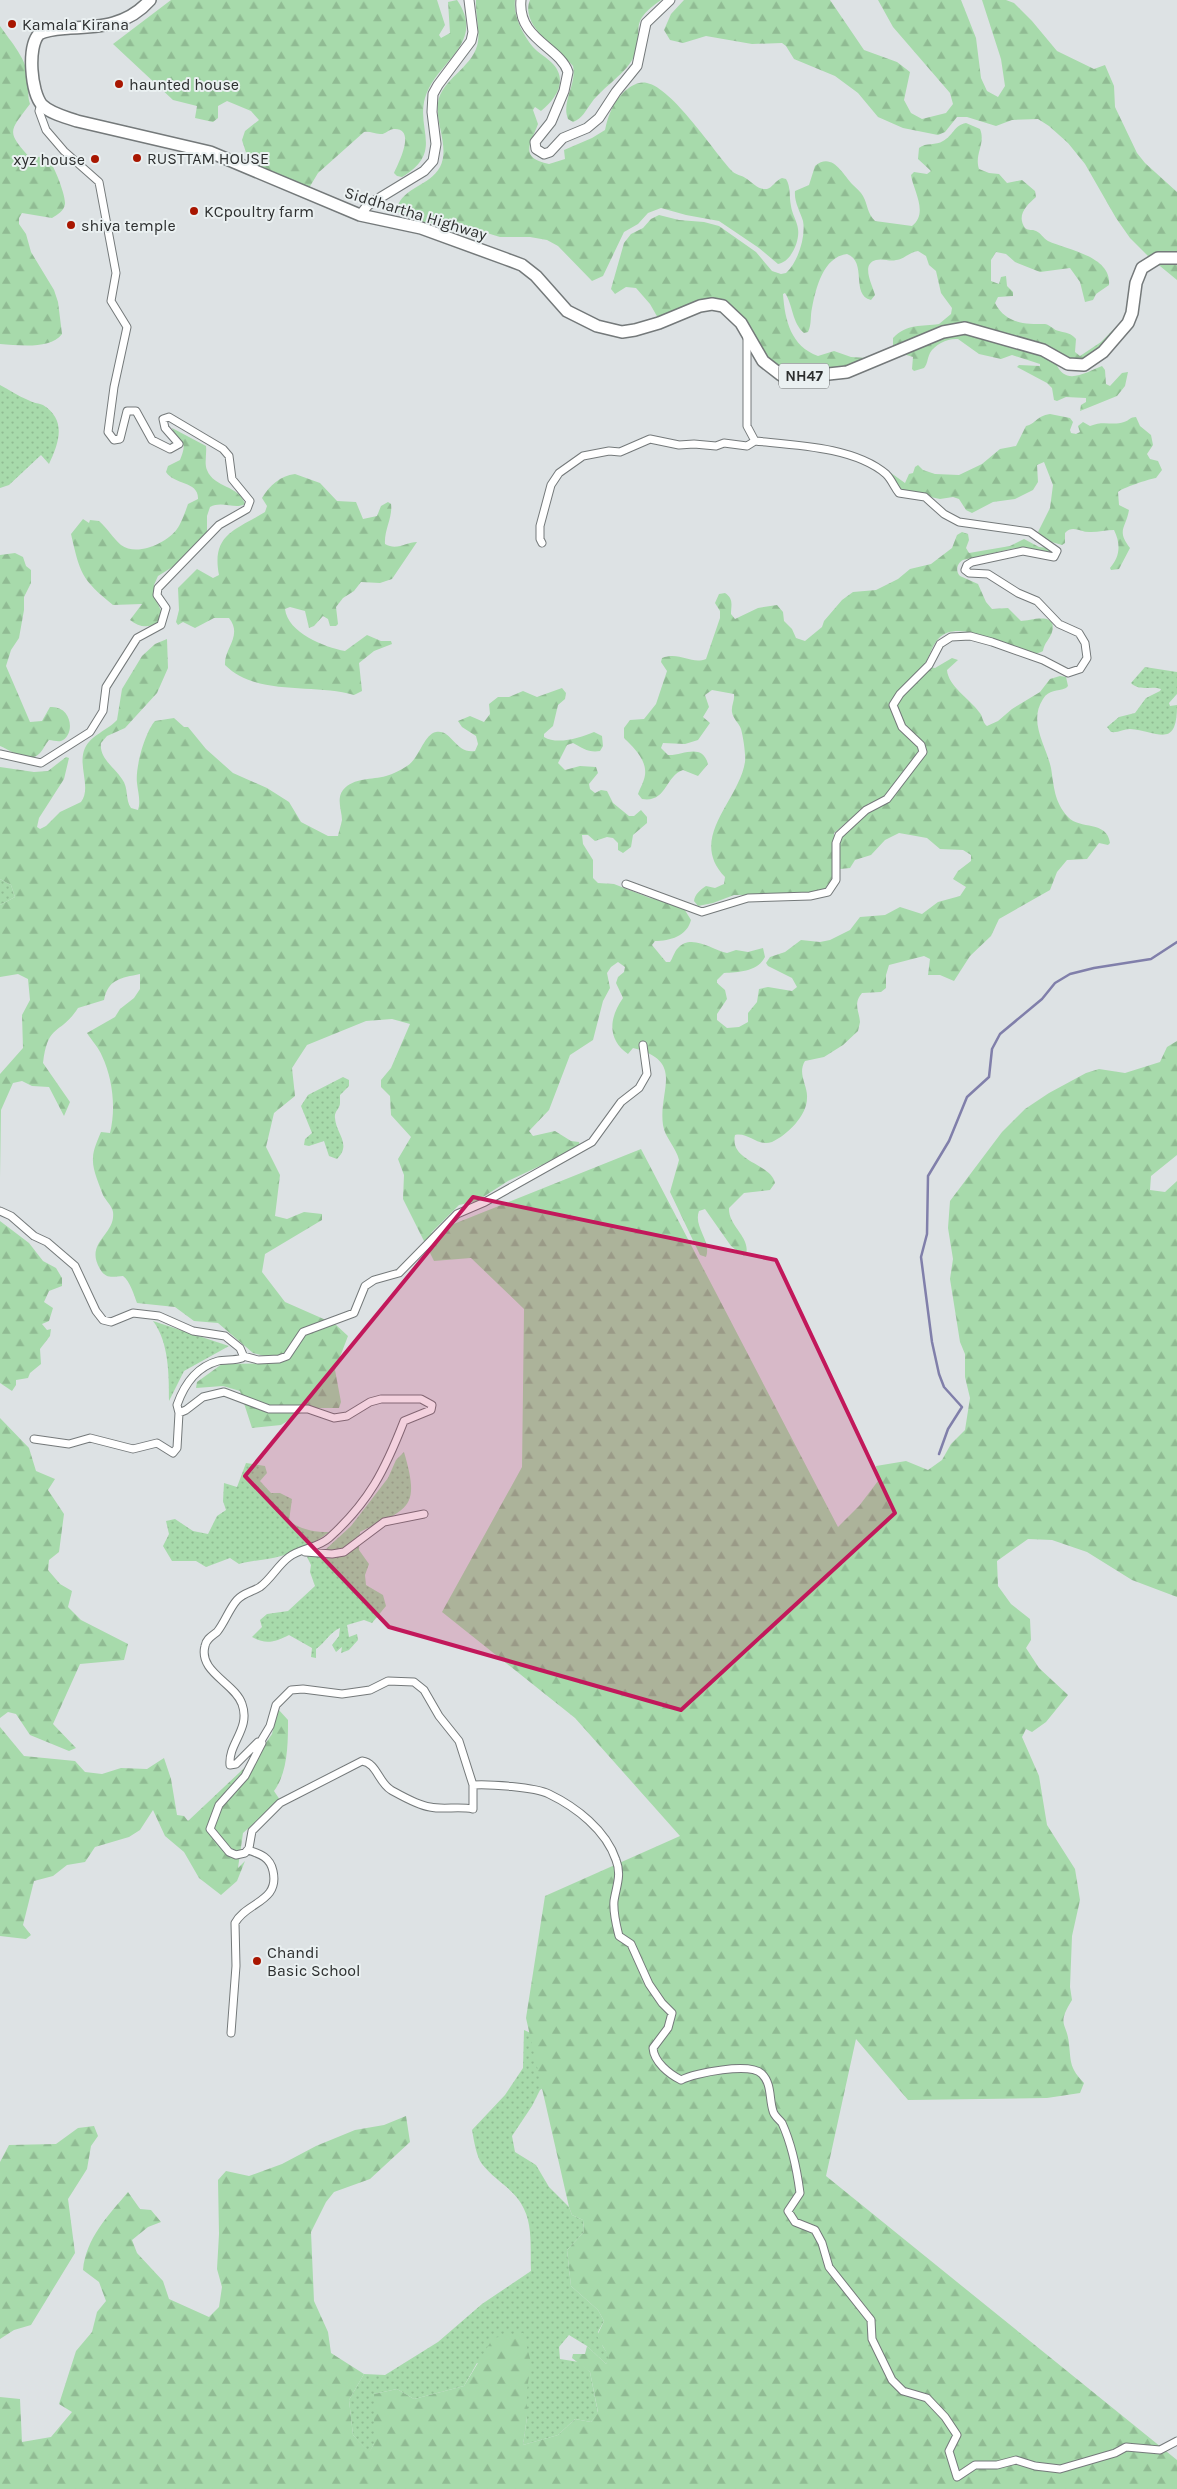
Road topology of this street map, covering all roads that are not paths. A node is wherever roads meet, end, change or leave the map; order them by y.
1 (150, 0) edge
2 (469, 0) edge
3 (521, 0) edge
4 (670, 0) edge
5 (41, 104) junction
6 (360, 215) junction
7 (1177, 258) edge
8 (748, 332) junction
9 (756, 441) junction
10 (542, 544) dead end
11 (0, 754) edge
12 (626, 884) dead end
13 (643, 1044) dead end
14 (0, 1211) edge
15 (243, 1356) junction
16 (179, 1412) junction
17 (34, 1439) dead end
18 (424, 1514) dead end
19 (302, 1551) junction
20 (261, 1741) junction
21 (473, 1784) junction
22 (248, 1850) junction
23 (231, 2033) dead end
24 (1177, 2441) edge

1 - 5 highway
2 - 6 street
3 - 4 street
5 - 6 highway, Siddhartha Highway / NH47
5 - 11 street
6 - 8 highway, Siddhartha Highway / NH47
7 - 8 highway, Siddhartha Highway / NH47
8 - 9 street
9 - 10 street
9 - 12 street
13 - 15 street
14 - 15 street
15 - 16 street
16 - 17 street
16 - 19 street
18 - 19 street
19 - 20 street
20 - 21 street
20 - 22 street
21 - 22 street
21 - 24 street
22 - 23 street

